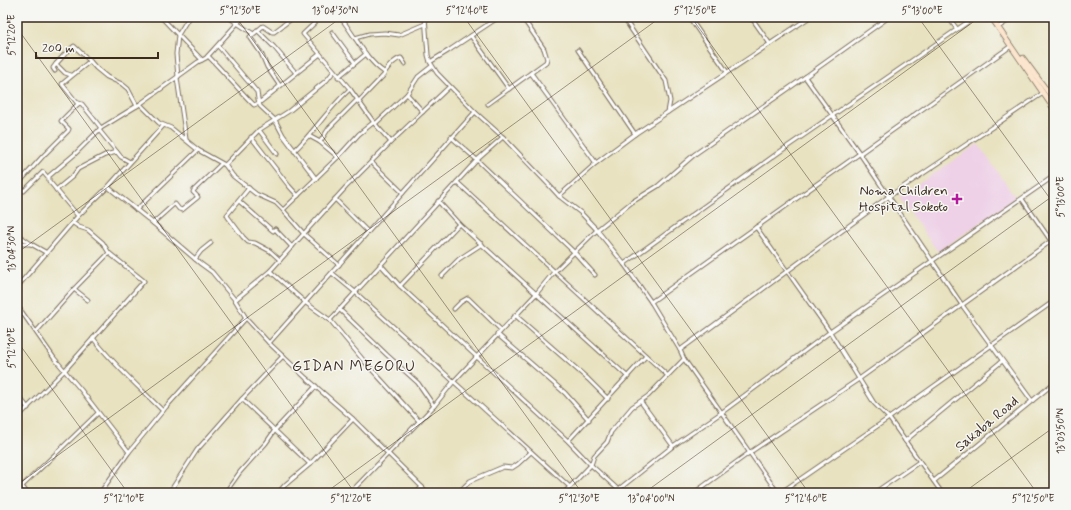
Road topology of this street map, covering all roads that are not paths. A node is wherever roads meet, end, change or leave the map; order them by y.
1 (161, 17) edge
2 (189, 17) edge
3 (228, 17) edge
4 (243, 17) edge
5 (294, 17) edge
6 (321, 17) edge
7 (340, 17) edge
8 (425, 17) edge
9 (499, 17) edge
10 (522, 17) edge
11 (623, 17) edge
12 (688, 17) edge
13 (751, 17) edge
14 (810, 17) edge
15 (889, 17) edge
16 (948, 17) edge
17 (975, 17) edge
18 (992, 17) edge
19 (1014, 17) edge
20 (238, 23) junction
21 (425, 24) junction
22 (1000, 26) junction
23 (957, 29) junction
24 (257, 30) junction
25 (332, 32) dead end
26 (252, 33) junction
27 (178, 35) junction
28 (471, 36) junction
29 (355, 38) junction
30 (770, 44) junction
31 (218, 46) junction
32 (1012, 46) junction
33 (578, 50) dead end
34 (320, 54) junction
35 (366, 54) junction
36 (208, 56) junction
37 (202, 60) junction
38 (90, 61) junction
39 (430, 62) junction
40 (355, 63) junction
41 (56, 64) junction
42 (405, 64) dead end
43 (432, 66) junction
44 (55, 71) dead end
45 (334, 71) junction
46 (384, 72) junction
47 (727, 72) junction
48 (296, 73) junction
49 (531, 73) junction
50 (71, 75) junction
51 (178, 77) junction
52 (338, 77) junction
53 (805, 77) junction
54 (280, 86) junction
55 (449, 87) junction
56 (509, 89) junction
57 (350, 90) junction
58 (1043, 93) junction
59 (407, 94) junction
60 (1054, 100) edge
61 (357, 101) junction
62 (259, 103) junction
63 (78, 104) junction
64 (488, 104) dead end
65 (139, 105) junction
66 (1054, 109) edge
67 (422, 112) junction
68 (475, 112) junction
69 (668, 112) junction
70 (832, 116) junction
71 (275, 120) junction
72 (374, 123) junction
73 (163, 126) junction
74 (100, 129) junction
75 (259, 130) junction
76 (636, 134) junction
77 (310, 136) junction
78 (251, 137) junction
79 (451, 137) junction
80 (503, 138) junction
81 (186, 139) junction
82 (320, 142) junction
83 (391, 142) junction
84 (198, 150) junction
85 (294, 151) junction
86 (117, 152) junction
87 (277, 154) dead end
88 (860, 154) junction
89 (338, 157) junction
90 (477, 160) junction
91 (130, 162) junction
92 (371, 162) junction
93 (596, 163) junction
94 (223, 165) junction
95 (1054, 176) edge
96 (48, 178) junction
97 (316, 180) junction
98 (456, 182) junction
99 (17, 185) edge
100 (108, 188) junction
101 (249, 188) junction
102 (56, 190) junction
103 (403, 193) junction
104 (298, 196) junction
105 (559, 196) junction
106 (888, 197) junction
107 (334, 199) junction
108 (1022, 199) junction
109 (239, 201) junction
110 (438, 201) junction
111 (136, 210) junction
112 (284, 210) junction
113 (78, 216) junction
114 (74, 223) junction
115 (153, 223) junction
116 (459, 224) junction
117 (756, 227) junction
118 (597, 230) junction
119 (368, 232) junction
120 (17, 234) edge
121 (304, 234) junction
122 (1051, 241) junction
123 (211, 243) dead end
124 (17, 244) edge
125 (31, 244) junction
126 (482, 244) junction
127 (1054, 245) edge
128 (292, 247) junction
129 (47, 253) junction
130 (109, 253) junction
131 (575, 253) junction
132 (195, 259) junction
133 (280, 260) junction
134 (933, 261) junction
135 (380, 264) junction
136 (624, 264) junction
137 (338, 265) junction
138 (788, 270) junction
139 (270, 271) junction
140 (554, 272) junction
141 (332, 273) junction
142 (595, 275) dead end
143 (442, 276) dead end
144 (400, 286) junction
145 (17, 287) edge
146 (74, 289) junction
147 (355, 292) junction
148 (536, 294) junction
149 (88, 300) dead end
150 (235, 300) junction
151 (1054, 301) edge
152 (651, 302) junction
153 (306, 303) junction
154 (17, 305) edge
155 (962, 305) junction
156 (339, 309) junction
157 (454, 310) dead end
158 (515, 315) junction
159 (246, 318) junction
160 (330, 320) junction
161 (500, 330) junction
162 (36, 332) junction
163 (830, 332) junction
164 (498, 334) junction
165 (93, 338) junction
166 (269, 343) junction
167 (990, 345) junction
168 (680, 350) junction
169 (283, 356) junction
170 (477, 356) junction
171 (646, 356) junction
172 (684, 359) junction
173 (1002, 361) junction
174 (65, 370) junction
175 (667, 376) junction
176 (628, 378) junction
177 (859, 380) junction
178 (454, 381) junction
179 (1054, 383) edge
180 (316, 386) junction
181 (17, 394) edge
182 (242, 399) junction
183 (608, 399) junction
184 (1032, 401) junction
185 (640, 402) junction
186 (434, 406) junction
187 (28, 408) junction
188 (163, 411) junction
189 (98, 413) junction
190 (721, 413) junction
191 (17, 418) edge
192 (889, 418) junction
193 (353, 419) junction
194 (588, 420) junction
195 (419, 421) junction
196 (275, 430) junction
197 (568, 441) junction
198 (905, 441) junction
199 (673, 446) junction
200 (129, 452) junction
201 (388, 452) junction
202 (532, 452) junction
203 (749, 452) junction
204 (919, 462) junction
205 (310, 464) junction
206 (591, 465) junction
207 (17, 479) edge
208 (934, 481) junction
209 (22, 486) junction
210 (422, 487) junction
211 (570, 487) junction
212 (618, 488) junction
213 (17, 491) edge
214 (27, 493) edge
215 (100, 493) edge
216 (169, 493) edge
217 (225, 493) edge
218 (278, 493) edge
219 (350, 493) edge
220 (416, 493) edge
221 (428, 493) edge
222 (458, 493) edge
223 (564, 493) edge
224 (614, 493) edge
225 (622, 493) edge
226 (694, 493) edge
227 (779, 493) edge
228 (874, 493) edge
229 (942, 493) edge

1 - 27 street
2 - 27 street
3 - 20 street
4 - 20 street
5 - 24 street
6 - 34 street
7 - 29 street
8 - 21 street
9 - 28 street
10 - 49 street
11 - 69 street
12 - 47 street
13 - 30 street
14 - 30 street
15 - 53 street
16 - 23 street
17 - 23 street
18 - 22 main road
18 - 32 main road
19 - 22 street
20 - 26 street
20 - 31 street
21 - 29 street
21 - 39 street
22 - 60 main road
23 - 70 street
24 - 26 street
24 - 48 street
25 - 40 street
26 - 54 street
27 - 37 street
27 - 51 street
28 - 39 street
28 - 56 street
29 - 35 street
30 - 47 street
31 - 36 street
31 - 62 street
32 - 58 main road
32 - 88 street
33 - 76 street
34 - 45 street
34 - 48 street
35 - 40 street
35 - 46 street
36 - 37 street
36 - 62 street
37 - 51 street
38 - 41 street
38 - 50 street
38 - 65 street
39 - 43 street
40 - 52 street
41 - 44 street
41 - 50 street
42 - 46 street
43 - 55 street
43 - 59 street
45 - 52 street
45 - 71 street
46 - 61 street
47 - 69 street
48 - 54 street
49 - 56 street
49 - 93 street
50 - 63 street
51 - 65 street
51 - 81 street
52 - 57 street
53 - 70 street
53 - 118 street
54 - 62 street
55 - 67 street
55 - 68 street
56 - 64 street
57 - 61 street
57 - 77 street
58 - 66 main road
58 - 106 street
59 - 67 street
59 - 72 street
61 - 72 street
61 - 82 street
62 - 71 street
63 - 74 street
63 - 99 street
65 - 73 street
65 - 74 street
67 - 83 street
68 - 79 street
68 - 80 street
69 - 76 street
70 - 88 street
70 - 136 street
71 - 75 street
71 - 85 street
72 - 83 street
72 - 89 street
73 - 81 street
73 - 91 street
74 - 86 street
74 - 96 street
75 - 78 street
75 - 87 street
76 - 93 street
77 - 82 street
77 - 85 street
78 - 94 street
78 - 104 street
79 - 90 street
79 - 103 street
80 - 90 street
80 - 105 street
81 - 84 street
82 - 89 street
83 - 92 street
84 - 94 street
84 - 111 street
85 - 97 street
86 - 91 street
86 - 102 street
88 - 106 street
88 - 117 street
89 - 97 street
90 - 98 street
90 - 131 street
91 - 100 street
92 - 103 street
92 - 107 street
93 - 105 street
94 - 101 street
94 - 115 street
95 - 108 street
96 - 99 street
96 - 102 street
97 - 104 street
98 - 110 street
98 - 140 street
100 - 111 street
100 - 113 street
101 - 109 street
101 - 112 street
102 - 113 street
103 - 119 street
104 - 112 street
105 - 118 street
106 - 134 street
106 - 138 street
107 - 119 street
107 - 121 street
108 - 122 street
108 - 134 street
109 - 128 street
109 - 133 street
110 - 116 street
110 - 135 street
111 - 115 street
112 - 121 street
113 - 114 street
114 - 129 street
114 - 130 street
115 - 132 street
116 - 126 street
116 - 144 street
117 - 138 street
117 - 152 street
118 - 131 street
118 - 136 street
119 - 137 street
120 - 125 street
121 - 128 street
121 - 137 street
122 - 127 street
122 - 155 street
123 - 132 street
124 - 125 street
125 - 129 street
126 - 143 street
126 - 148 street
128 - 133 street
129 - 145 street
130 - 146 street
130 - 165 street
131 - 140 street
131 - 142 street
132 - 150 street
133 - 139 street
134 - 155 street
134 - 163 street
135 - 144 street
135 - 147 street
136 - 152 street
137 - 141 street
138 - 163 street
138 - 168 street
139 - 150 street
139 - 153 street
140 - 148 street
140 - 171 street
141 - 147 street
141 - 153 street
144 - 170 street
146 - 149 street
146 - 162 street
147 - 156 street
147 - 178 street
148 - 158 street
148 - 176 street
150 - 159 street
151 - 167 street
152 - 168 street
153 - 160 street
153 - 166 street
154 - 162 street
155 - 167 street
155 - 177 street
156 - 160 street
156 - 186 street
157 - 161 street
158 - 161 street
158 - 183 street
159 - 166 street
159 - 188 street
160 - 195 street
161 - 164 street
162 - 174 street
163 - 177 street
163 - 190 street
164 - 170 street
164 - 194 street
165 - 174 street
165 - 188 street
166 - 169 street
167 - 173 street
167 - 192 street
168 - 172 street
169 - 180 street
169 - 182 street
170 - 178 street
170 - 197 street
171 - 175 street
171 - 176 street
172 - 175 street
172 - 190 street
173 - 184 street
173 - 198 street
174 - 187 street
174 - 189 street
175 - 185 street
176 - 183 street
177 - 192 street
177 - 203 street
178 - 186 street
178 - 202 street
179 - 184 street, Sakaba Road
180 - 193 street
180 - 196 street
181 - 187 street
182 - 196 street
182 - 216 street
183 - 194 street
184 - 208 street, Sakaba Road
185 - 199 street
185 - 206 street
186 - 195 street
187 - 191 street
188 - 200 street
189 - 200 street
189 - 209 street
190 - 199 street
190 - 203 street
192 - 198 street
192 - 227 street
193 - 201 street
193 - 205 street
194 - 197 street
195 - 201 street
196 - 205 street
196 - 217 street
197 - 206 street
198 - 204 street
199 - 212 street
200 - 215 street
201 - 210 street
201 - 219 street
202 - 211 street
202 - 222 street
203 - 226 street
203 - 227 street
204 - 208 street
204 - 228 street
205 - 218 street
206 - 211 street
206 - 212 street
207 - 209 street
208 - 229 street
209 - 213 street
209 - 214 street
210 - 220 street
210 - 221 street
211 - 223 street
212 - 224 street
212 - 225 street

